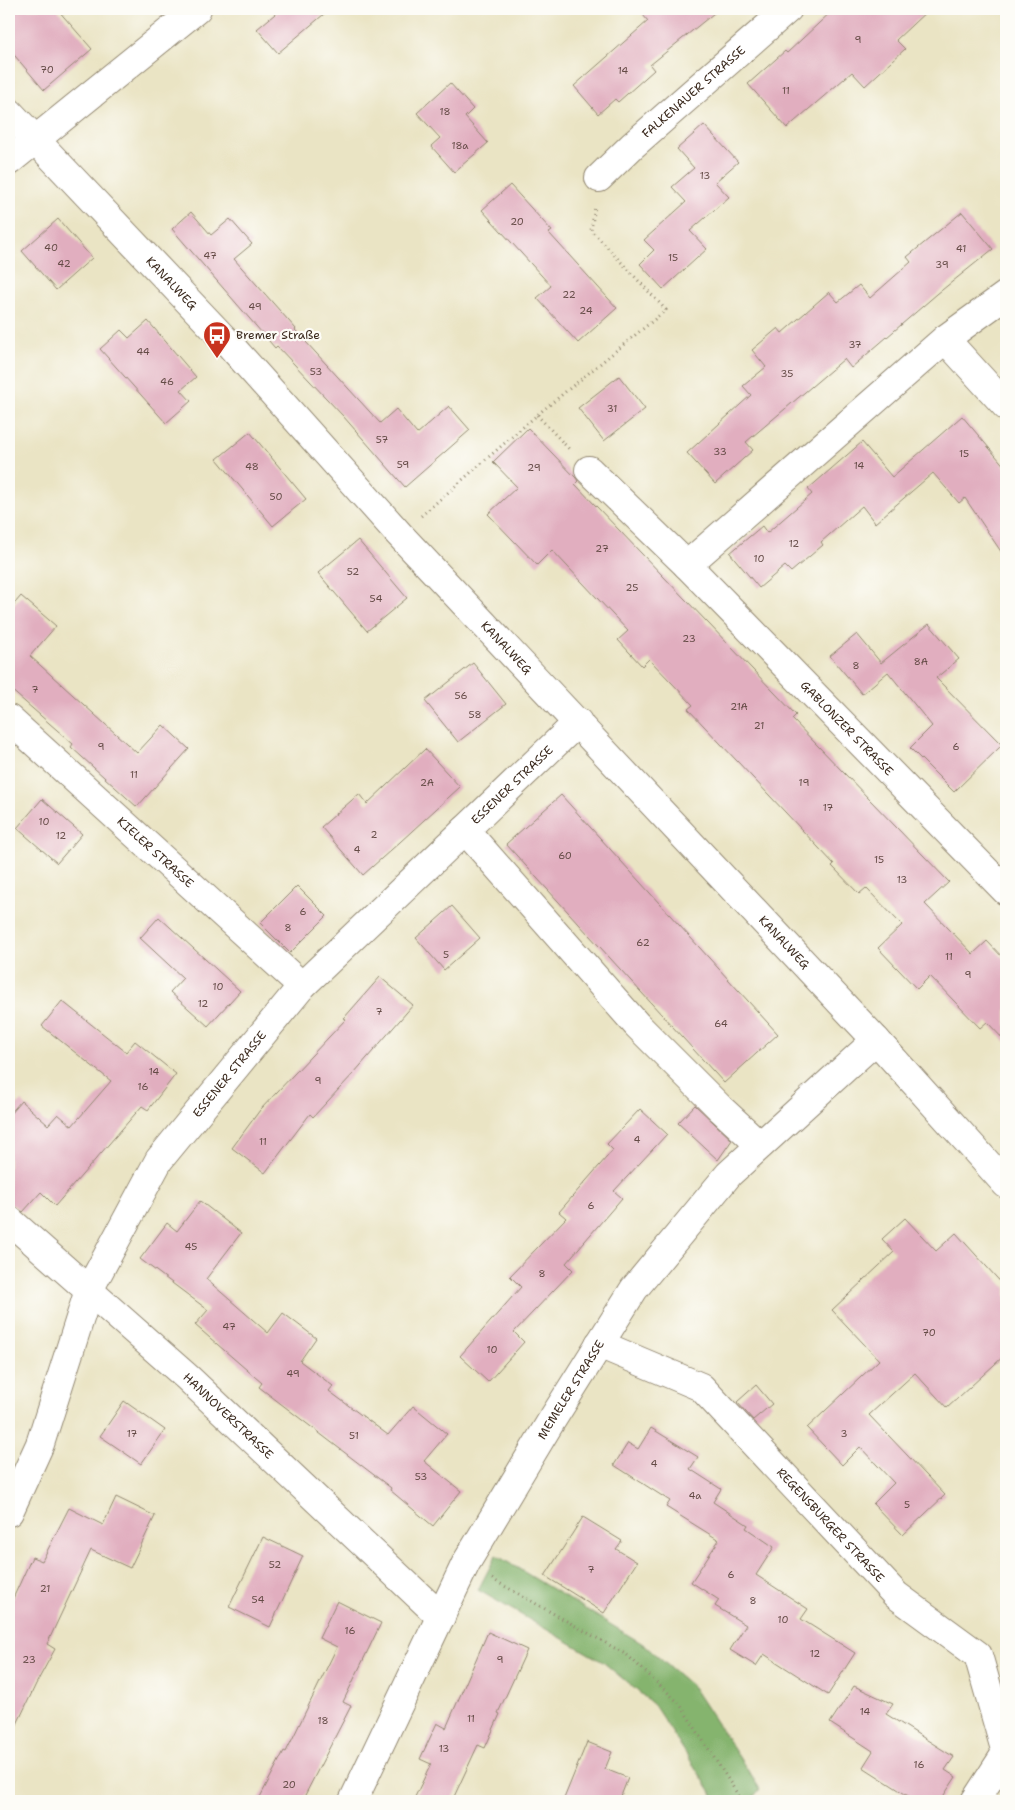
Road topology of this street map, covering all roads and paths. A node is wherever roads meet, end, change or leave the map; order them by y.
1 (197, 9) edge
2 (788, 9) edge
3 (9, 112) edge
4 (34, 139) junction
5 (9, 161) edge
6 (599, 178) joint
7 (1006, 295) edge
8 (945, 339) junction
9 (1006, 406) edge
10 (537, 415) junction
11 (589, 470) joint
12 (400, 534) junction
13 (687, 565) junction
14 (9, 719) edge
15 (578, 722) junction
16 (465, 830) junction
17 (1006, 891) edge
18 (302, 986) junction
19 (876, 1040) junction
20 (760, 1145) junction
21 (1006, 1184) edge
22 (9, 1220) edge
23 (89, 1290) junction
24 (599, 1344) junction
25 (9, 1512) edge
26 (466, 1564) junction
27 (441, 1617) junction
28 (1006, 1753) edge
29 (352, 1801) edge
30 (742, 1801) edge
31 (974, 1801) edge

1 - 4 street
2 - 6 street, FALKENAUER STRASSE
3 - 4 street, KANALWEG
4 - 5 street
4 - 12 street, KANALWEG
6 - 10 path
7 - 8 street
8 - 9 street
8 - 13 street
10 - 11 path
10 - 12 path
11 - 13 street, GABLONZER STRASSE
12 - 15 street, KANALWEG
13 - 17 street, GABLONZER STRASSE
14 - 18 street, KIELER STRASSE
15 - 16 street, ESSENER STRASSE
15 - 19 street, KANALWEG
16 - 18 street, ESSENER STRASSE
16 - 20 street
18 - 23 street, ESSENER STRASSE
19 - 20 street, MEMELER STRASSE
19 - 21 street, KANALWEG
20 - 24 street, MEMELER STRASSE
22 - 23 street, HANNOVERSTRASSE
23 - 25 street, ESSENER STRASSE
23 - 27 street, HANNOVERSTRASSE
24 - 26 street, MEMELER STRASSE
24 - 28 street, REGENSBURGER STRASSE
26 - 27 street, MEMELER STRASSE
26 - 30 path
27 - 29 street, MEMELER STRASSE
28 - 31 street

